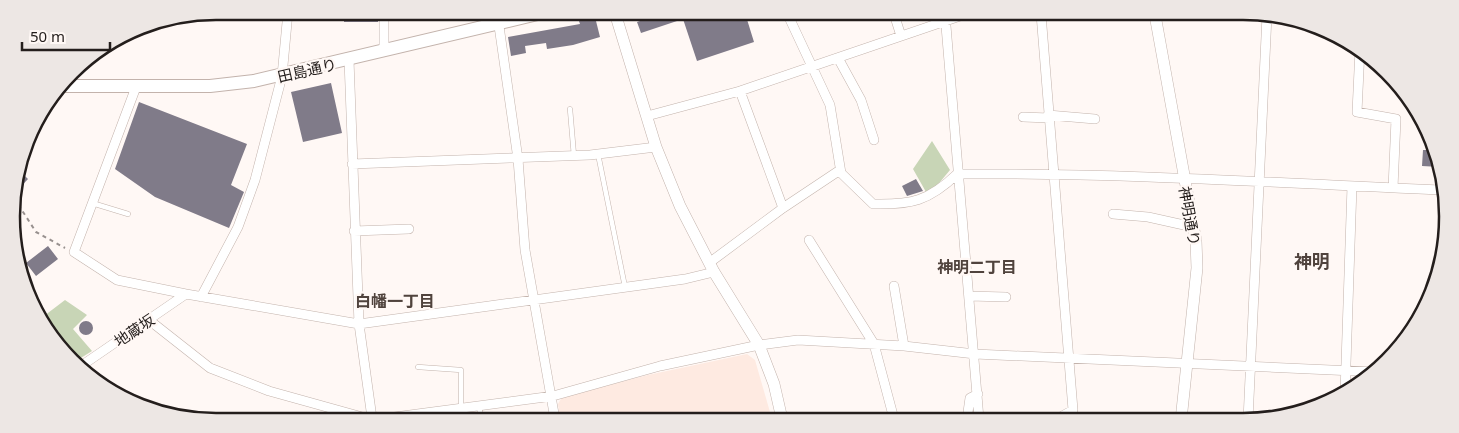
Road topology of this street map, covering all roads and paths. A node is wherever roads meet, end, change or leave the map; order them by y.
1 (287, 20) edge
2 (384, 20) edge
3 (491, 20) edge
4 (498, 20) edge
5 (617, 20) edge
6 (790, 20) edge
7 (896, 20) edge
8 (940, 20) edge
9 (945, 20) edge
10 (1041, 20) edge
11 (1156, 20) edge
12 (1267, 22) edge
13 (901, 36) junction
14 (384, 52) junction
15 (838, 58) junction
16 (1360, 59) edge
17 (349, 60) junction
18 (812, 67) junction
19 (282, 76) junction
20 (70, 86) edge
21 (136, 86) junction
22 (740, 91) junction
23 (570, 108) dead end
24 (647, 116) junction
25 (1048, 116) junction
26 (1023, 117) dead end
27 (1096, 119) dead end
28 (874, 140) dead end
29 (656, 146) junction
30 (598, 154) junction
31 (574, 156) junction
32 (518, 159) junction
33 (352, 164) junction
34 (840, 170) junction
35 (957, 174) junction
36 (1054, 174) junction
37 (1184, 177) junction
38 (1259, 181) junction
39 (1352, 186) junction
40 (1393, 188) junction
41 (1437, 190) edge
42 (92, 203) junction
43 (20, 207) edge
44 (783, 208) junction
45 (128, 214) dead end
46 (1113, 214) dead end
47 (1193, 227) junction
48 (409, 229) dead end
49 (354, 231) junction
50 (810, 240) dead end
51 (74, 252) junction
52 (712, 268) junction
53 (894, 286) dead end
54 (626, 288) junction
55 (186, 294) junction
56 (969, 296) junction
57 (201, 297) junction
58 (1006, 297) dead end
59 (535, 300) junction
60 (149, 320) junction
61 (359, 324) junction
62 (874, 344) junction
63 (759, 345) junction
64 (904, 346) junction
65 (975, 354) junction
66 (1071, 359) junction
67 (86, 363) edge
68 (1187, 363) junction
69 (1250, 366) junction
70 (418, 368) dead end
71 (1346, 370) junction
72 (1363, 371) edge
73 (1345, 384) edge
74 (978, 394) junction
75 (553, 396) junction
76 (479, 406) junction
77 (460, 408) junction
78 (348, 413) edge
79 (371, 413) edge
80 (424, 413) edge
81 (480, 413) edge
82 (555, 413) edge
83 (781, 413) edge
84 (892, 413) edge
85 (969, 413) edge
86 (979, 413) edge
87 (1071, 413) edge
88 (1182, 413) edge
89 (1248, 413) edge

1 - 19 street
2 - 14 street
3 - 14 main road, 田島通り
4 - 32 street
5 - 24 street
6 - 18 street
7 - 13 street
8 - 13 street
9 - 35 street
10 - 25 street
11 - 37 street, 神明通り
12 - 38 street
13 - 15 street
14 - 17 main road, 田島通り
15 - 18 street
15 - 28 street
16 - 40 street
17 - 19 main road, 田島通り
17 - 33 street
18 - 22 street
18 - 34 street
19 - 21 main road, 田島通り
19 - 57 street
20 - 21 main road, 田島通り
21 - 42 street
22 - 24 street
22 - 44 street
23 - 31 lane
24 - 29 street
25 - 26 street
25 - 27 street
25 - 36 street
29 - 30 street
29 - 52 street
30 - 31 street
30 - 54 lane
31 - 32 street
32 - 33 street
32 - 59 street
33 - 49 street
34 - 35 street
34 - 44 street
35 - 36 street
35 - 56 street
36 - 37 street
36 - 66 street
37 - 38 street
37 - 47 street, 神明通り
38 - 39 street
38 - 69 street
39 - 40 street
39 - 71 street
40 - 41 street
42 - 45 lane
42 - 51 street
43 - 51 path
44 - 52 street
46 - 47 street
47 - 68 street, 神明通り
48 - 49 street
49 - 61 street
50 - 62 street
51 - 55 street
52 - 54 street
52 - 63 street
53 - 64 street
54 - 59 street
55 - 57 street
55 - 60 street, 地蔵坂
56 - 58 street
56 - 65 street
57 - 61 street
59 - 61 street
59 - 75 street
60 - 67 street, 地蔵坂
60 - 78 street
61 - 79 street
62 - 63 street
62 - 64 street
62 - 84 street
63 - 75 street
63 - 83 street
64 - 65 street
65 - 66 street
65 - 74 street
66 - 68 street
66 - 87 street
68 - 69 street
68 - 88 street, 神明通り
69 - 71 street
69 - 89 street
70 - 77 lane
71 - 72 street
71 - 73 street
74 - 85 street
74 - 86 street
75 - 76 street
75 - 82 street
76 - 77 street
76 - 81 lane
77 - 80 street

